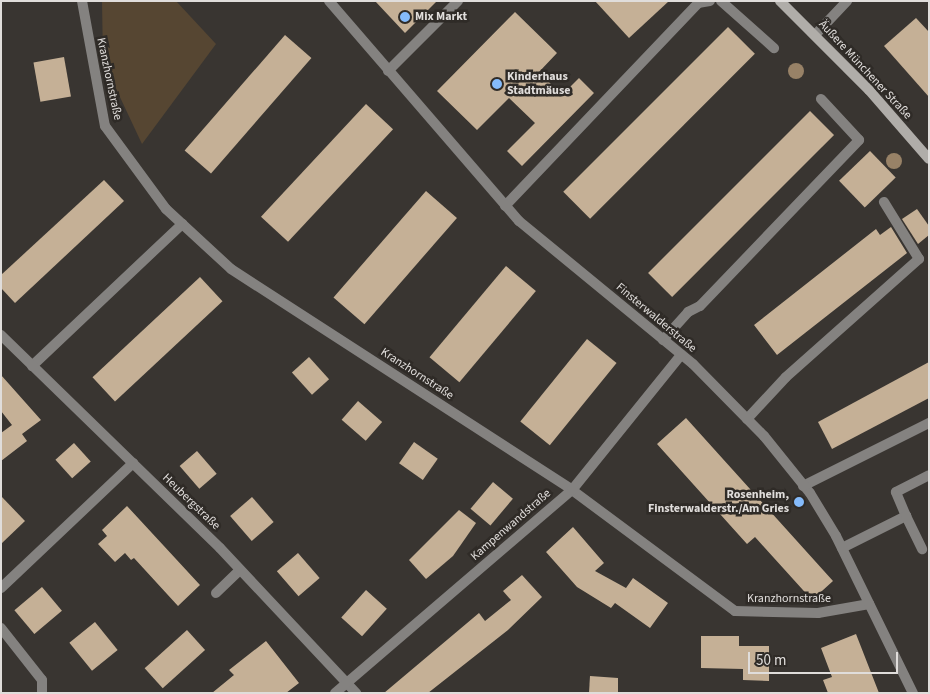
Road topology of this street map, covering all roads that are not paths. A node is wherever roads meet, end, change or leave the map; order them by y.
1 (329, 1) edge
2 (458, 1) edge
3 (710, 1) edge
4 (722, 1) edge
5 (780, 1) edge
6 (847, 1) edge
7 (80, 2) edge
8 (815, 35) junction
9 (774, 48) dead end
10 (388, 71) junction
11 (821, 99) dead end
12 (929, 159) edge
13 (884, 202) dead end
14 (506, 206) junction
15 (182, 224) junction
16 (1, 335) edge
17 (663, 340) junction
18 (682, 355) junction
19 (32, 366) junction
20 (747, 419) junction
21 (929, 423) edge
22 (133, 463) junction
23 (929, 474) edge
24 (803, 486) junction
25 (572, 490) junction
26 (906, 516) junction
27 (842, 548) junction
28 (922, 549) dead end
29 (240, 570) junction
30 (1, 588) edge
31 (216, 593) dead end
32 (869, 604) junction
33 (1, 628) edge
34 (347, 683) junction
35 (42, 693) edge
36 (335, 693) edge
37 (356, 693) edge
38 (913, 693) edge

1 - 10 street, Finsterwalderstraße
2 - 10 street
3 - 14 street
4 - 9 street
5 - 8 main road, Äußere Münchener Straße
6 - 8 street
7 - 15 street, Kranzhornstraße
8 - 12 main road, Äußere Münchener Straße
10 - 14 street, Finsterwalderstraße
11 - 17 street
13 - 20 street
14 - 17 street, Finsterwalderstraße
15 - 19 street
15 - 25 street, Kranzhornstraße
16 - 19 street, Heubergstraße
17 - 18 street, Finsterwalderstraße
18 - 20 street, Finsterwalderstraße
18 - 25 street, Kampenwandstraße
19 - 22 street, Heubergstraße
20 - 24 street, Finsterwalderstraße
21 - 24 street
22 - 29 street, Heubergstraße
22 - 30 street
23 - 26 street
24 - 27 street, Finsterwalderstraße
25 - 32 street, Kranzhornstraße
25 - 34 street, Kampenwandstraße
26 - 27 street
26 - 28 street
27 - 32 street, Finsterwalderstraße
29 - 31 street
29 - 34 street, Heubergstraße
32 - 38 street, Finsterwalderstraße
33 - 35 street
34 - 36 street, Kampenwandstraße
34 - 37 street, Heubergstraße

